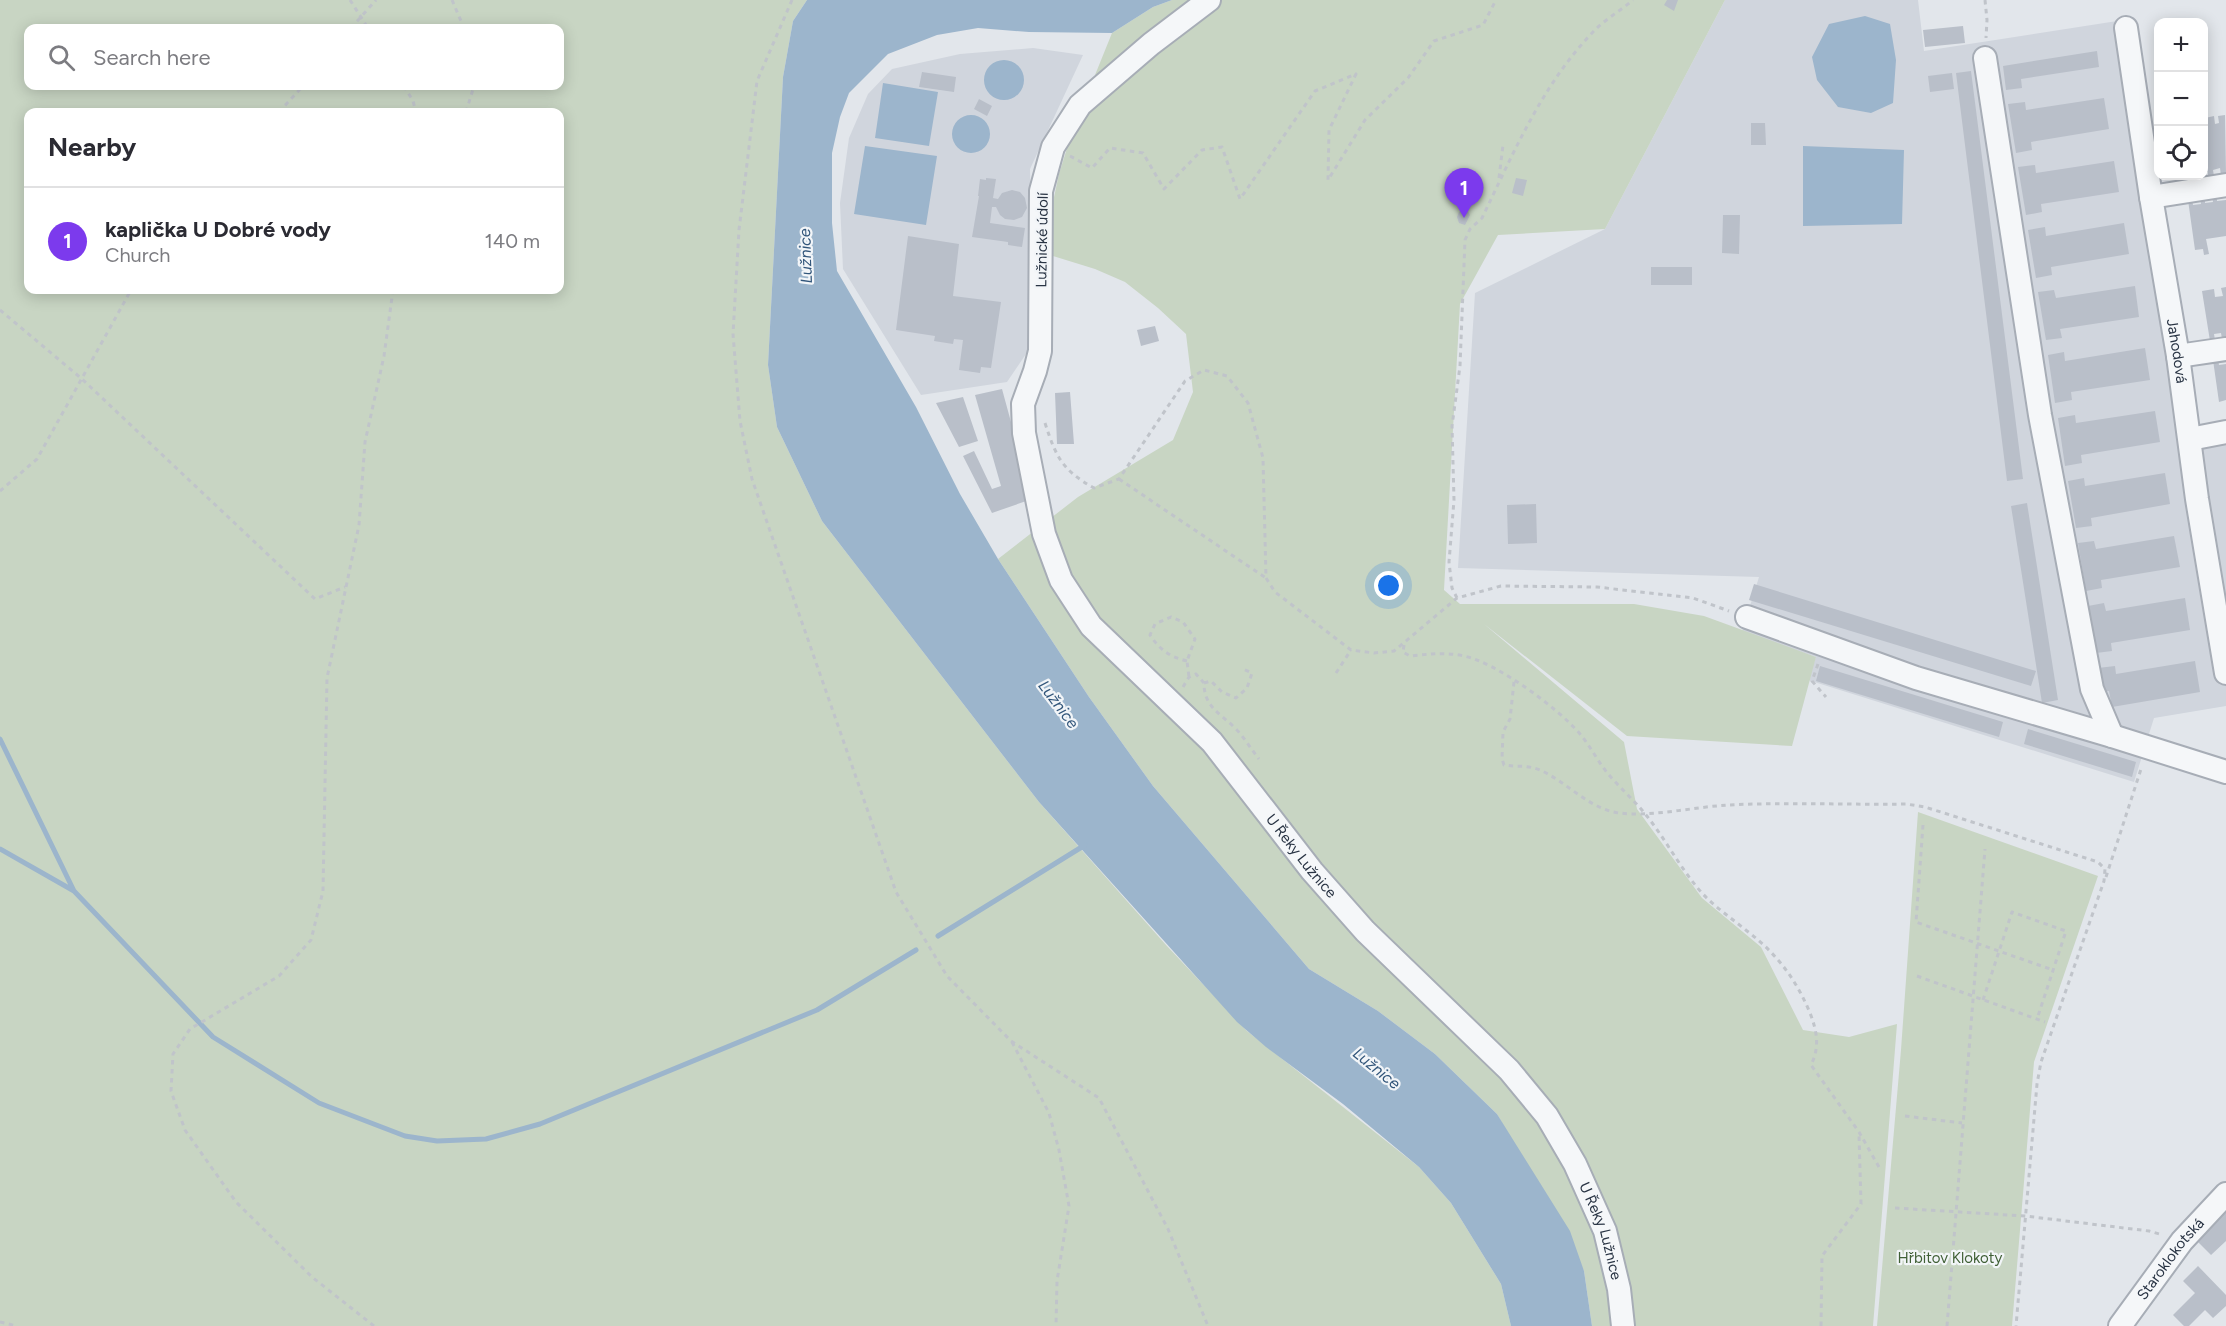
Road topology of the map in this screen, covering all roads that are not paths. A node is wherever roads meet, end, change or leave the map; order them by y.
1 (1209, 0) edge
2 (2126, 28) dead end
3 (1985, 58) road end
4 (2226, 185) edge
5 (2151, 197) junction
6 (2226, 349) edge
7 (2178, 356) junction
8 (1035, 371) joint
9 (2226, 432) edge
10 (2190, 439) junction
11 (1747, 617) road end
12 (2226, 673) edge
13 (2112, 736) junction
14 (2226, 772) edge
15 (2226, 1194) edge
16 (1623, 1326) edge
17 (2120, 1326) edge

1 - 8 street, Lužnické údolí
2 - 5 street, Jahodová
3 - 13 street
4 - 5 street
5 - 7 street, Jahodová
6 - 7 street
7 - 10 street, Jahodová
8 - 16 street, U Řeky Lužnice
9 - 10 street
10 - 12 street, Jahodová
11 - 13 street
13 - 14 street
15 - 17 street, Staroklokotská

